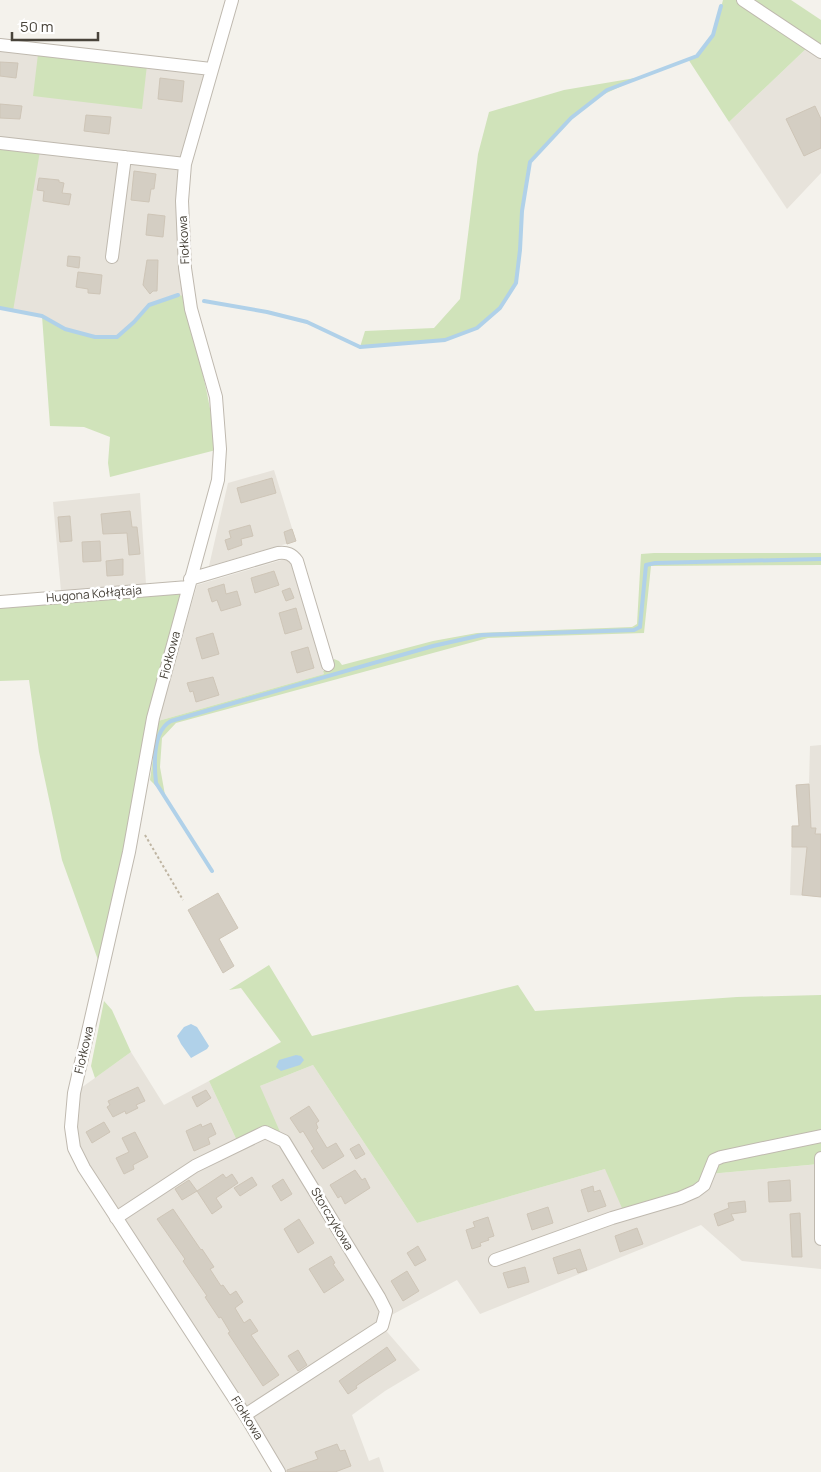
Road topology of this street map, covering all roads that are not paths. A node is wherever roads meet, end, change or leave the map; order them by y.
1 (232, 0) edge
2 (743, 0) edge
3 (0, 45) edge
4 (821, 52) edge
5 (211, 69) junction
6 (0, 143) edge
7 (124, 157) junction
8 (185, 164) junction
9 (112, 257) dead end
10 (189, 583) junction
11 (0, 602) edge
12 (328, 665) dead end
13 (821, 1136) edge
14 (821, 1158) edge
15 (116, 1218) junction
16 (821, 1239) edge
17 (496, 1260) dead end
18 (246, 1415) junction
19 (279, 1472) edge

1 - 5 street, Fiołkowa
2 - 4 street
3 - 5 street
5 - 8 street, Fiołkowa
6 - 7 street
7 - 8 street
7 - 9 street
8 - 10 street, Fiołkowa
10 - 11 street, Hugona Kołłątaja
10 - 12 street
10 - 15 street, Fiołkowa
13 - 17 street
14 - 16 street
15 - 18 street, Fiołkowa
15 - 18 street, Storczykowa
18 - 19 street, Fiołkowa

